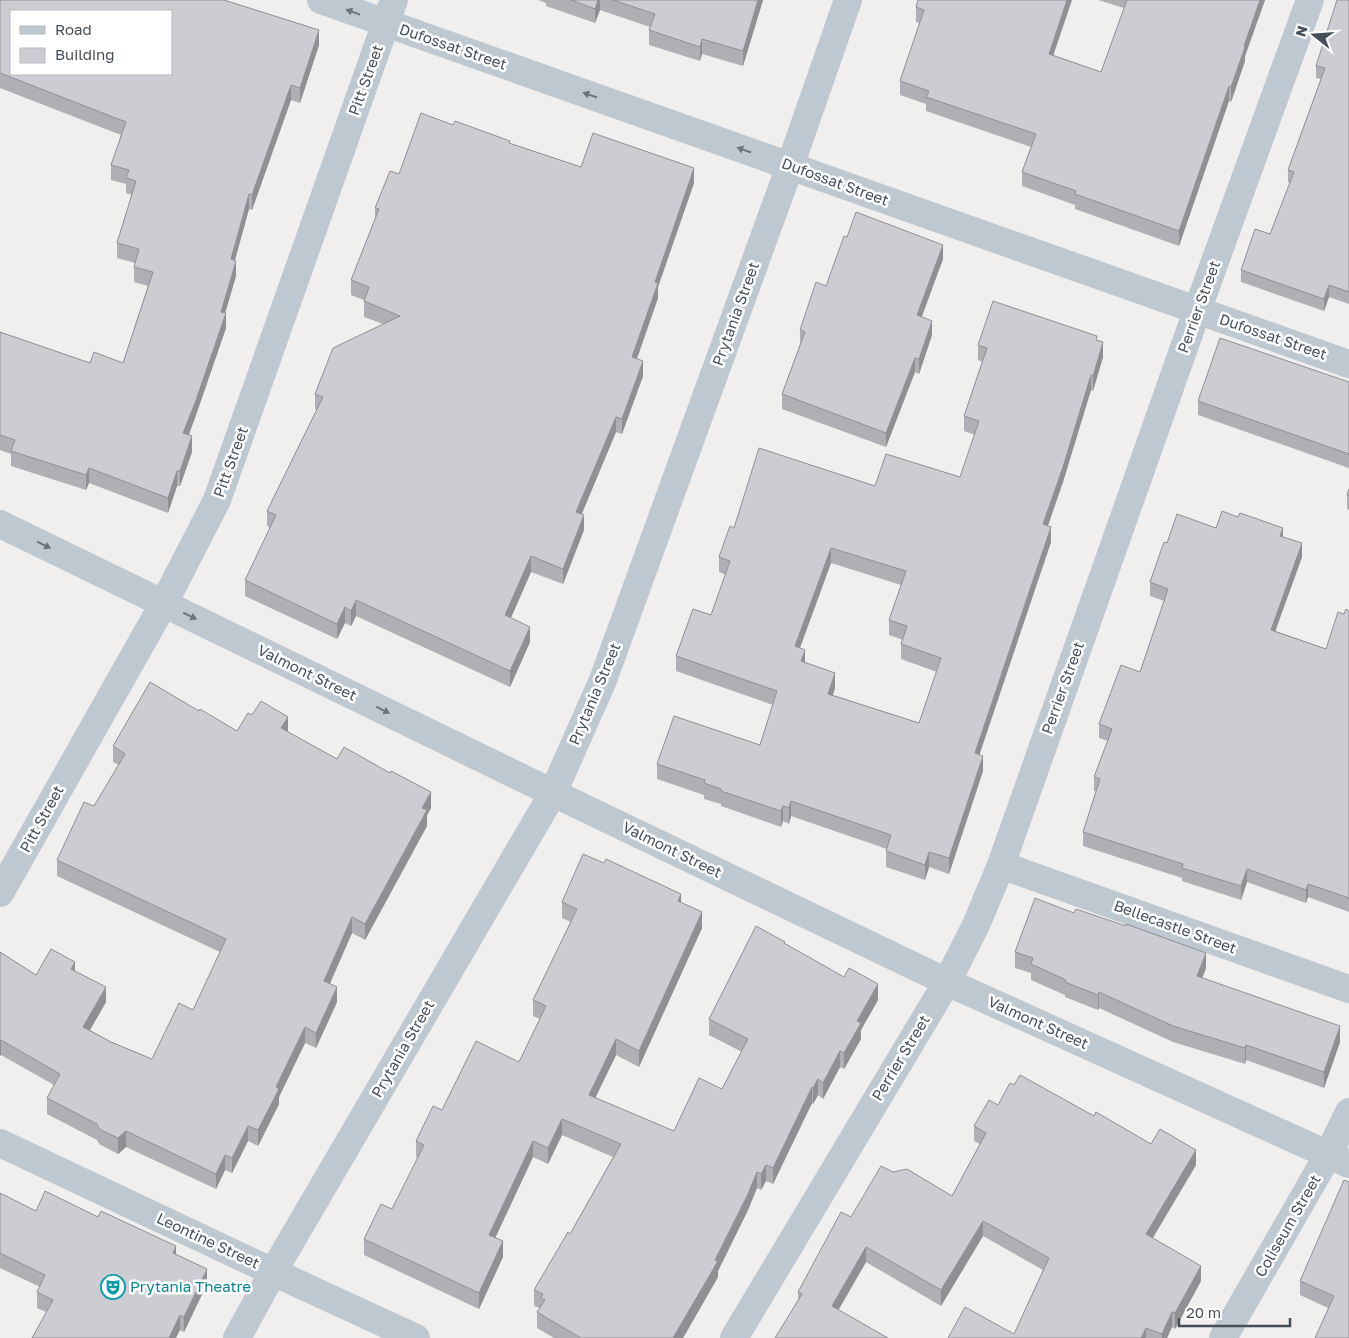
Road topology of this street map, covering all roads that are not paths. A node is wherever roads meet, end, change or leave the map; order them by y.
1 (320, 0) edge
2 (848, 0) edge
3 (1310, 0) edge
4 (390, 12) edge
5 (790, 166) junction
6 (1197, 311) junction
7 (1349, 364) edge
8 (0, 524) edge
9 (164, 603) junction
10 (553, 793) junction
11 (1001, 865) junction
12 (0, 893) edge
13 (947, 982) junction
14 (1349, 990) edge
15 (1349, 1112) edge
16 (0, 1143) edge
17 (1339, 1159) edge
18 (274, 1272) junction
19 (237, 1338) edge
20 (416, 1338) edge
21 (734, 1338) edge
22 (1223, 1338) edge

4 -> 1 street, Dufossat Street
2 - 5 street, Prytania Street
3 - 6 street, Perrier Street
5 -> 4 street, Dufossat Street
4 - 9 street, Pitt Street
5 - 6 street, Dufossat Street
5 - 10 street, Prytania Street
6 - 7 street, Dufossat Street
6 - 11 street, Perrier Street
8 -> 9 street, Valmont Street
9 -> 10 street, Valmont Street
9 - 12 street, Pitt Street
10 - 13 street, Valmont Street
10 - 18 street, Prytania Street
11 - 13 street, Perrier Street
11 - 14 street, Bellecastle Street
13 - 17 street, Valmont Street
13 - 21 street, Perrier Street
15 - 17 street, Coliseum Street
16 - 18 street, Leontine Street
17 - 22 street, Coliseum Street
18 - 19 street, Prytania Street
18 - 20 street, Leontine Street

